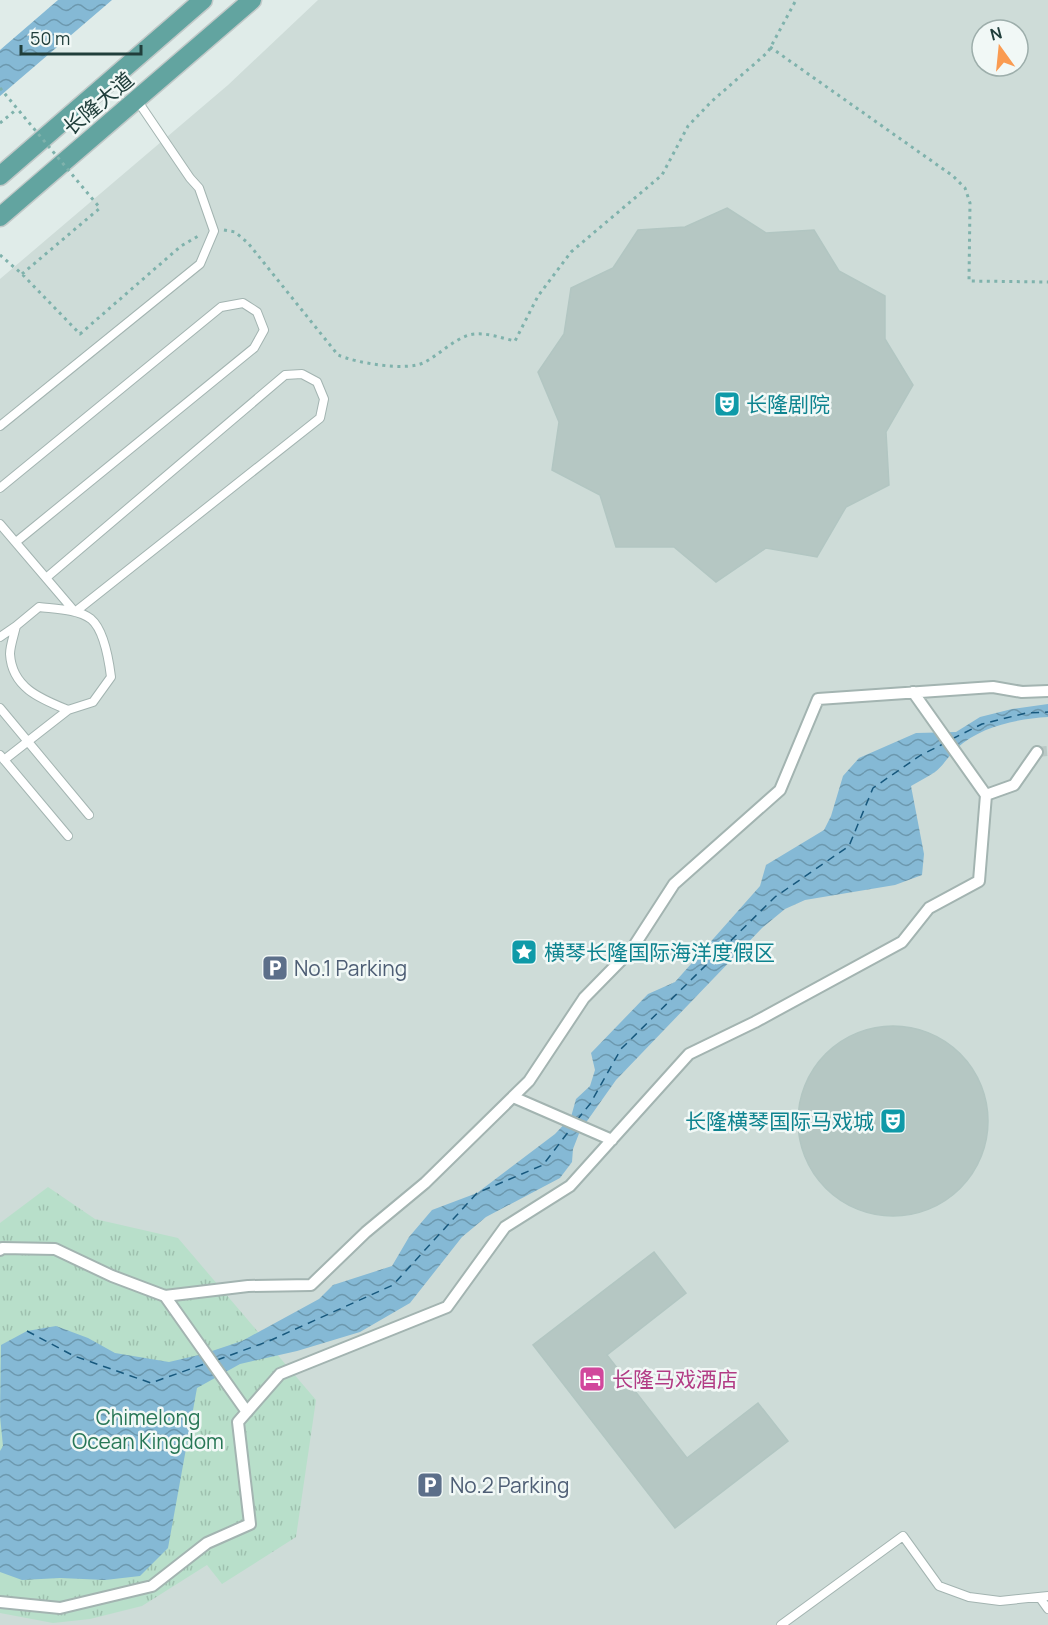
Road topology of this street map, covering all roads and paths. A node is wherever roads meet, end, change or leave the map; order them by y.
1 (203, 0) edge
2 (252, 0) edge
3 (796, 0) edge
4 (770, 47) junction
5 (0, 88) edge
6 (137, 100) junction
7 (17, 109) junction
8 (0, 123) edge
9 (0, 176) edge
10 (0, 217) edge
11 (22, 274) dead end
12 (1048, 282) edge
13 (515, 342) dead end
14 (0, 426) edge
15 (0, 488) edge
16 (0, 524) edge
17 (16, 543) junction
18 (46, 578) junction
19 (75, 612) junction
20 (16, 626) junction
21 (0, 638) edge
22 (1048, 691) edge
23 (913, 692) junction
24 (0, 708) edge
25 (68, 710) junction
26 (28, 742) junction
27 (1037, 752) dead end
28 (2, 757) edge
29 (986, 795) junction
30 (89, 815) dead end
31 (68, 836) dead end
32 (513, 1097) junction
33 (612, 1140) junction
34 (0, 1250) edge
35 (165, 1296) junction
36 (247, 1412) junction
37 (1044, 1597) edge
38 (0, 1602) edge
39 (1048, 1609) edge
40 (781, 1625) edge

1 - 9 main road, 长隆大道
2 - 6 main road, 长隆大道
3 - 4 path
4 - 12 path
4 - 13 path
5 - 7 path, bridge
6 - 10 main road, 长隆大道
6 - 14 lane
7 - 8 path
7 - 11 path, bridge
15 - 17 lane
16 - 17 lane
17 - 18 lane
18 - 19 lane
18 - 19 lane
19 - 20 lane
19 - 25 lane
20 - 21 lane
20 - 25 lane
22 - 23 street
23 - 29 street
23 - 32 street
24 - 26 lane
25 - 26 lane
26 - 28 lane
26 - 30 lane
27 - 29 street
28 - 31 lane
29 - 33 street
32 - 33 street
32 - 35 street
33 - 36 street
34 - 35 street
35 - 36 street
36 - 38 street
37 - 39 lane
37 - 40 lane

